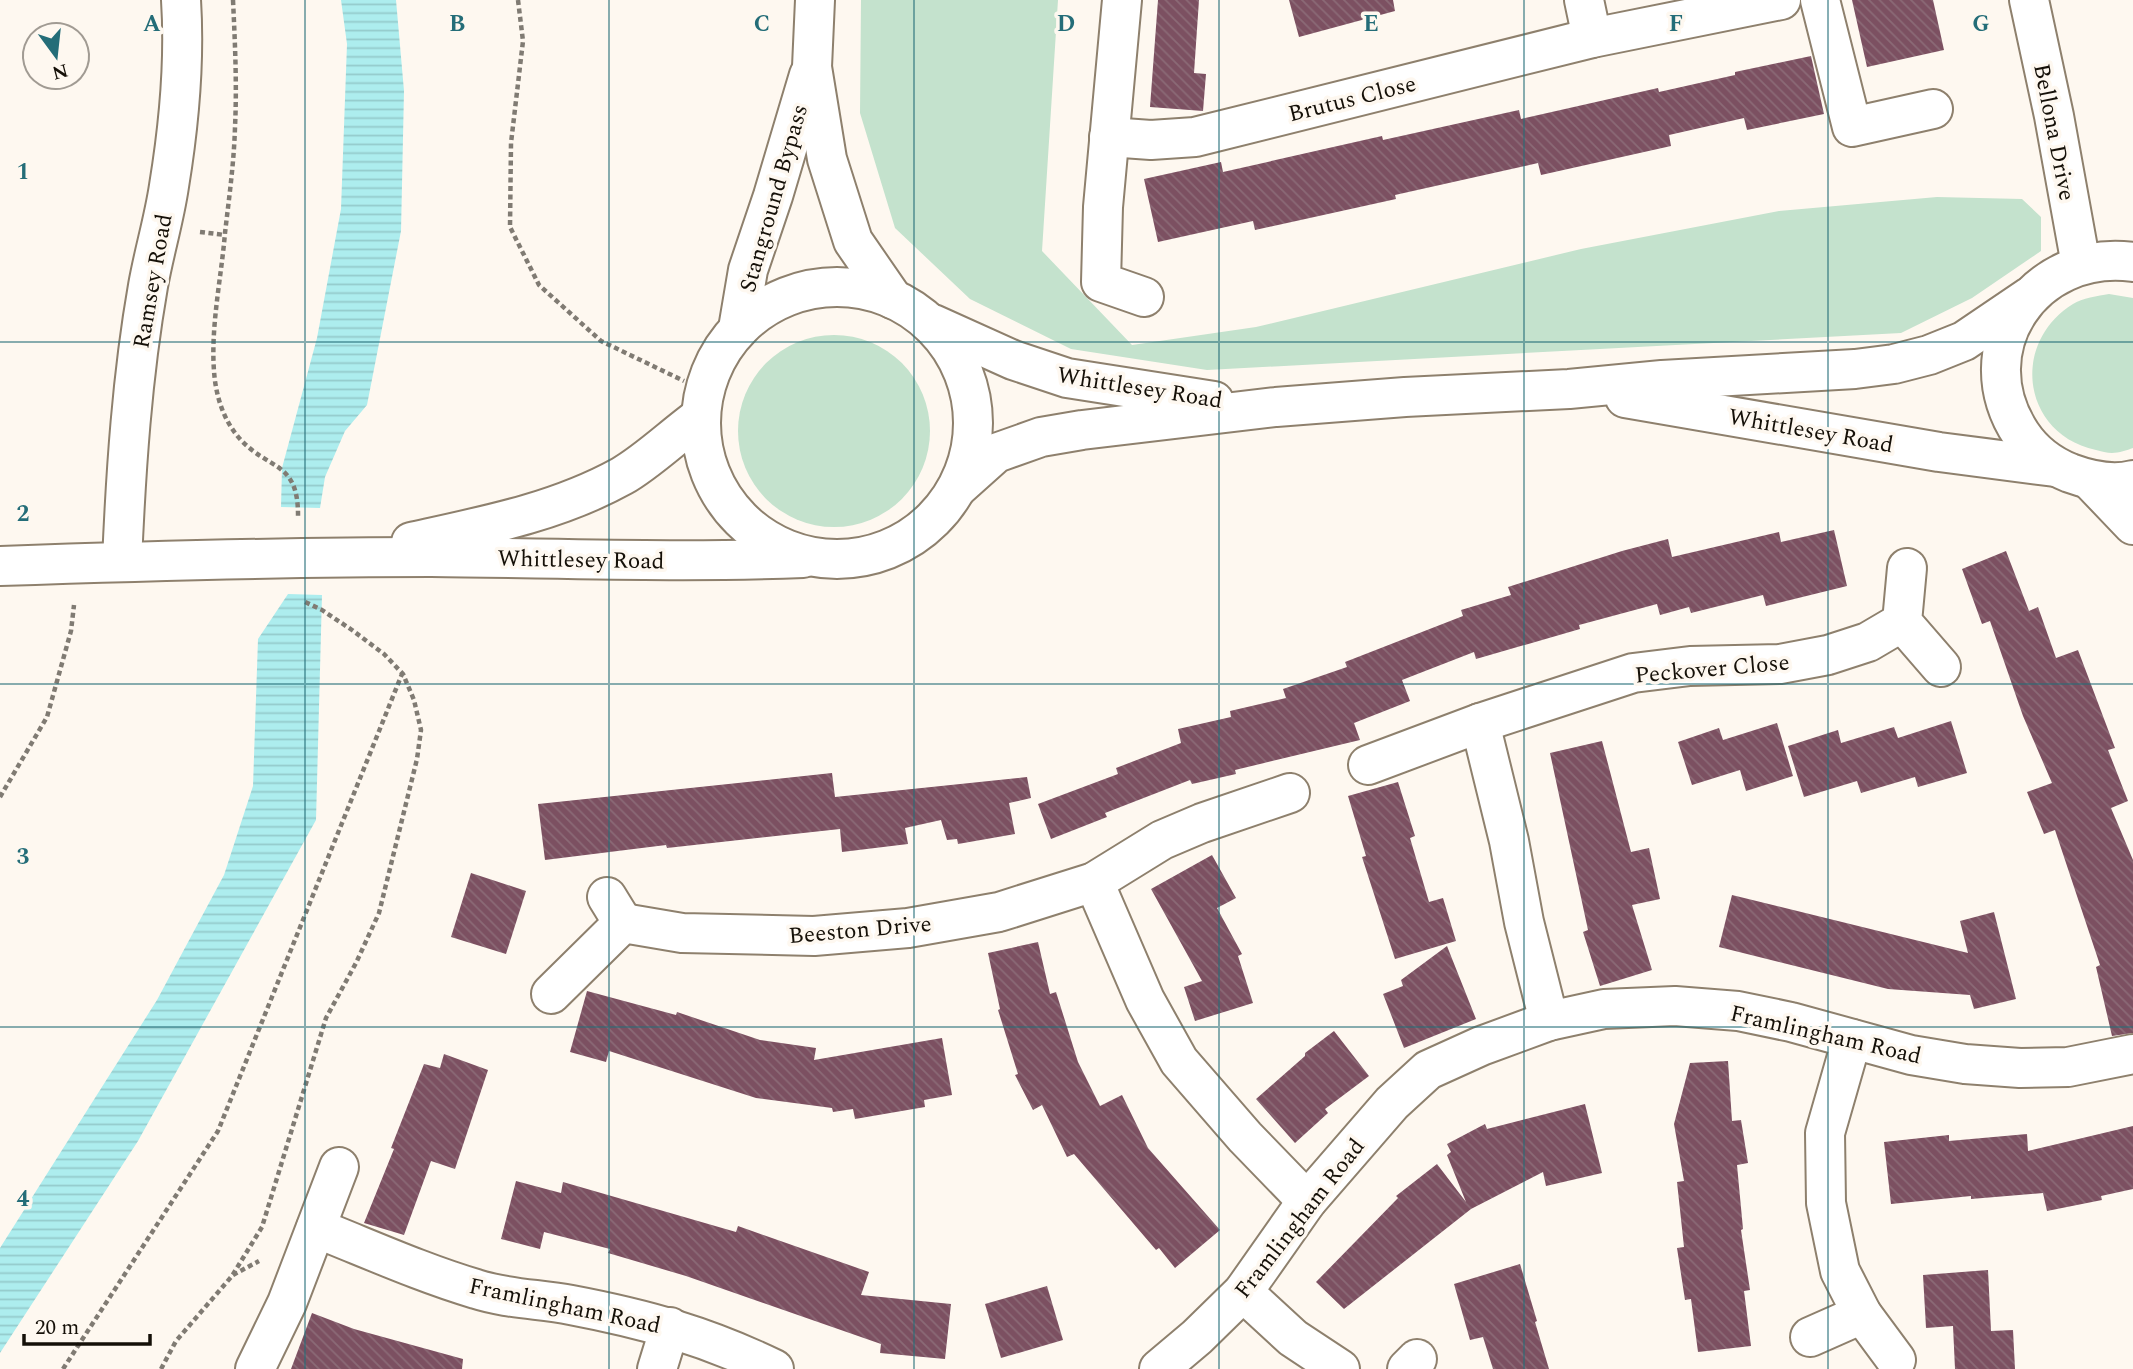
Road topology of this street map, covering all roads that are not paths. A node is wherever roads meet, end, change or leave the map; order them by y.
1 (181, 0) edge
2 (815, 0) edge
3 (1122, 0) edge
4 (1584, 0) edge
5 (1781, 0) edge
6 (1820, 0) edge
7 (2029, 0) edge
8 (1592, 38) junction
9 (812, 67) junction
10 (1933, 109) dead end
11 (1109, 137) junction
12 (2133, 262) edge
13 (2081, 265) junction
14 (1144, 297) dead end
15 (2029, 297) junction
16 (893, 299) junction
17 (930, 323) junction
18 (738, 328) junction
19 (1569, 390) junction
20 (702, 403) junction
21 (1276, 407) junction
22 (2055, 467) junction
23 (2090, 480) junction
24 (2133, 480) edge
25 (958, 487) junction
26 (2133, 525) edge
27 (348, 557) junction
28 (815, 558) junction
29 (122, 562) junction
30 (0, 566) edge
31 (1907, 568) dead end
32 (1902, 622) junction
33 (1941, 667) dead end
34 (1480, 723) junction
35 (1368, 765) dead end
36 (1290, 793) dead end
37 (1094, 882) junction
38 (551, 994) dead end
39 (1549, 1021) junction
40 (1852, 1039) junction
41 (2133, 1054) edge
42 (339, 1167) dead end
43 (1307, 1201) junction
44 (316, 1228) junction
45 (1243, 1292) junction
46 (1862, 1314) junction
47 (670, 1326) junction
48 (1810, 1337) dead end
49 (1896, 1360) dead end
50 (255, 1369) edge
51 (657, 1369) edge
52 (774, 1369) edge
53 (1159, 1369) edge
54 (1340, 1369) edge

1 - 29 street, Ramsey Road
2 - 9 street, Stanground Bypass
3 - 11 street
4 - 8 street
5 - 8 street, Brutus Close
6 - 10 street
7 - 13 street, Bellona Drive
8 - 11 street, Brutus Close
9 - 16 street, Stanground Bypass
9 - 18 street, Stanground Bypass
11 - 14 street
12 - 13 street
13 - 15 street
15 - 19 street, Whittlesey Road
15 - 22 street
16 - 17 street
16 - 18 street
17 - 21 street, Whittlesey Road
17 - 25 street
18 - 20 street
19 - 21 street, Whittlesey Road
19 - 22 street, Whittlesey Road
20 - 27 street, Whittlesey Road
20 - 28 street
21 - 25 street, Whittlesey Road
22 - 23 street
23 - 24 street
23 - 26 street
25 - 28 street, Whittlesey Road
27 - 28 street, Whittlesey Road
27 - 29 street, Whittlesey Road
29 - 30 street, Whittlesey Road
31 - 32 street
32 - 33 street
32 - 34 street, Peckover Close
34 - 35 street, Peckover Close
34 - 39 street
36 - 37 street, Beeston Drive
37 - 38 street, Beeston Drive
37 - 43 street
39 - 40 street, Framlingham Road
39 - 43 street, Framlingham Road
40 - 41 street, Framlingham Road
40 - 46 street
42 - 44 street
43 - 45 street, Framlingham Road
44 - 47 street, Framlingham Road
44 - 50 street
45 - 53 street, Framlingham Road
45 - 54 street
46 - 48 street
46 - 49 street
47 - 51 street
47 - 52 street, Framlingham Road

